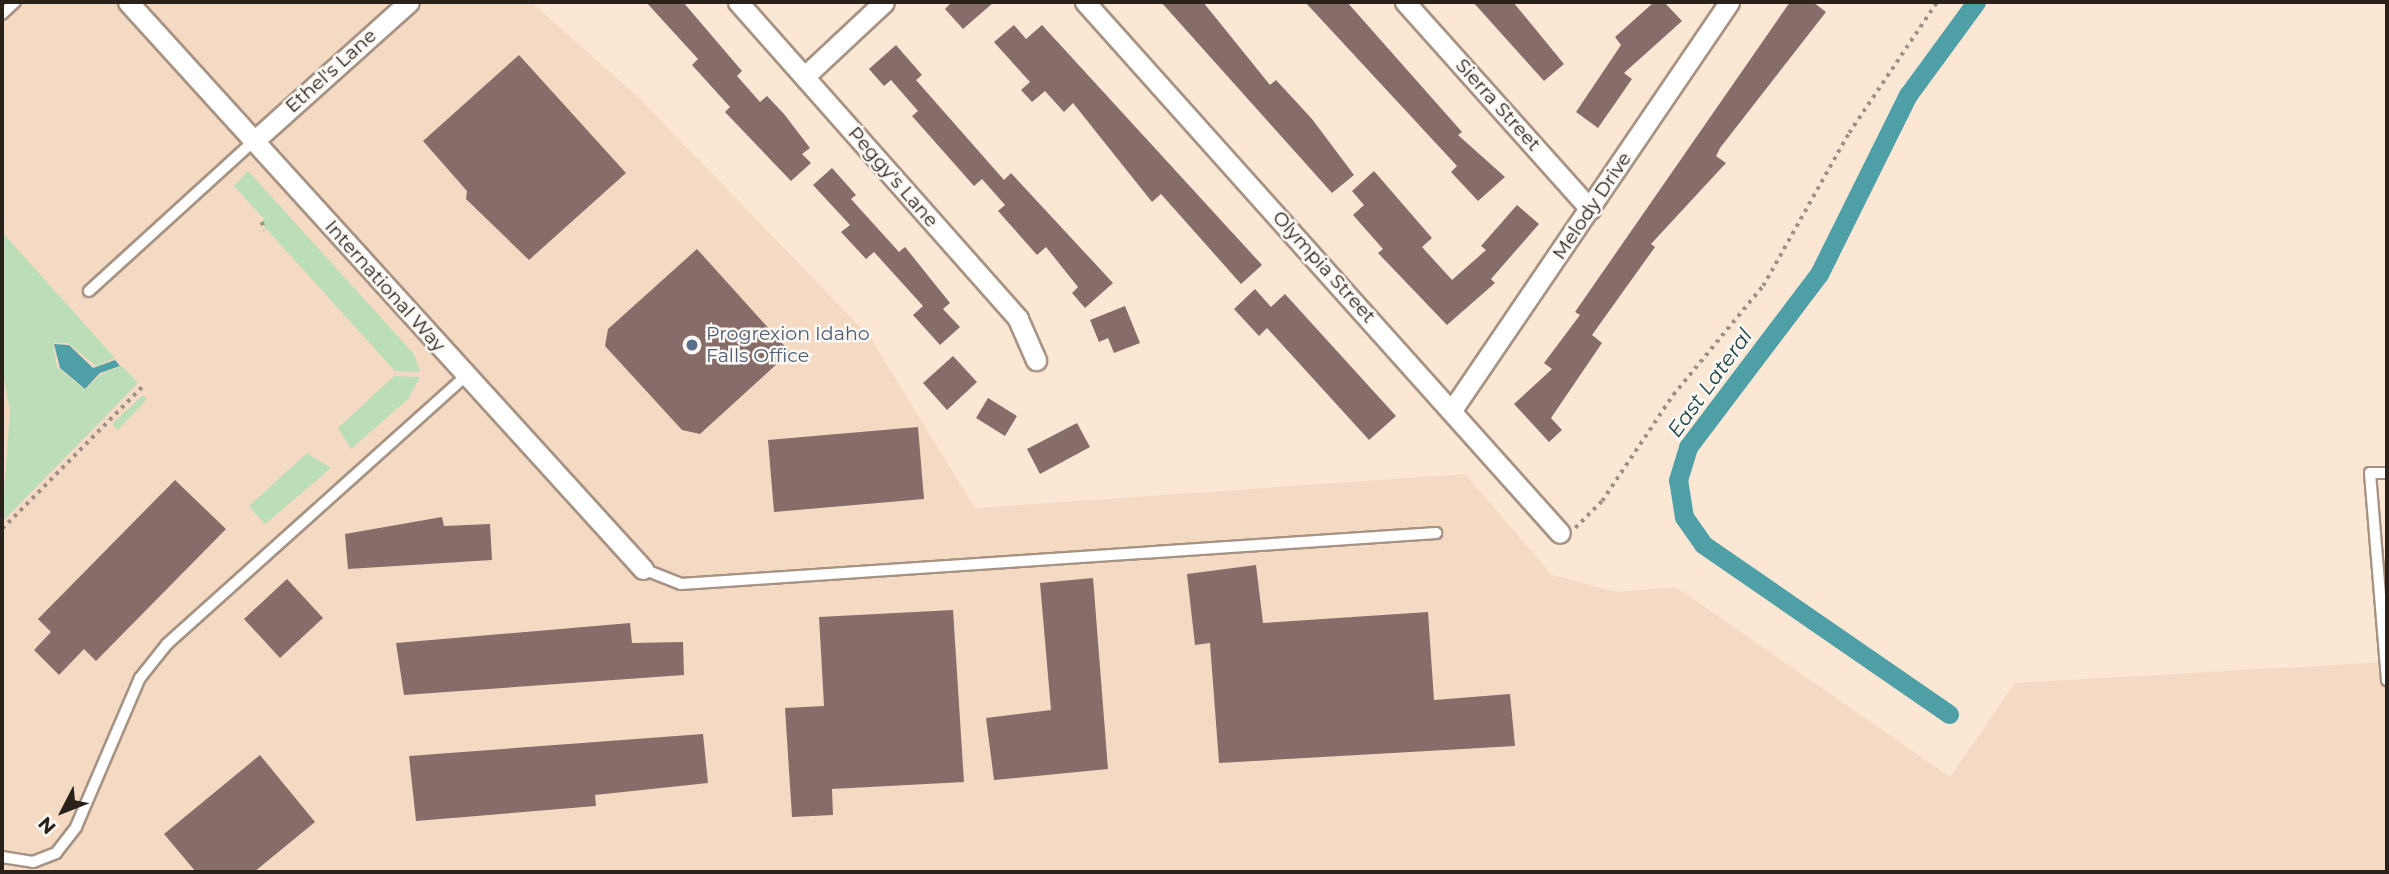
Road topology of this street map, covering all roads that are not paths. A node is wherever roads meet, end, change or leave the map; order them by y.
1 (15, 2) edge
2 (128, 2) edge
3 (409, 2) edge
4 (738, 2) edge
5 (884, 2) edge
6 (1085, 2) edge
7 (1405, 2) edge
8 (1725, 3) edge
9 (2, 14) edge
10 (805, 76) junction
11 (254, 141) junction
12 (1591, 209) junction
13 (89, 290) dead end
14 (1036, 360) dead end
15 (467, 375) junction
16 (1452, 410) junction
17 (2387, 473) edge
18 (1436, 533) dead end
19 (1560, 533) road end
20 (643, 569) joint
21 (2387, 680) edge
22 (2, 858) edge

1 - 9 lane
2 - 11 street, International Way
3 - 11 street, Ethel's Lane
4 - 10 street, Peggy's Lane
5 - 10 street
6 - 16 street, Olympia Street
7 - 12 street, Sierra Street
8 - 12 street, Melody Drive
10 - 14 street, Peggy's Lane
11 - 13 lane
11 - 15 street, International Way
12 - 16 street, Melody Drive
15 - 20 street, International Way
15 - 22 lane
16 - 19 street, Olympia Street
17 - 21 lane
18 - 20 lane

